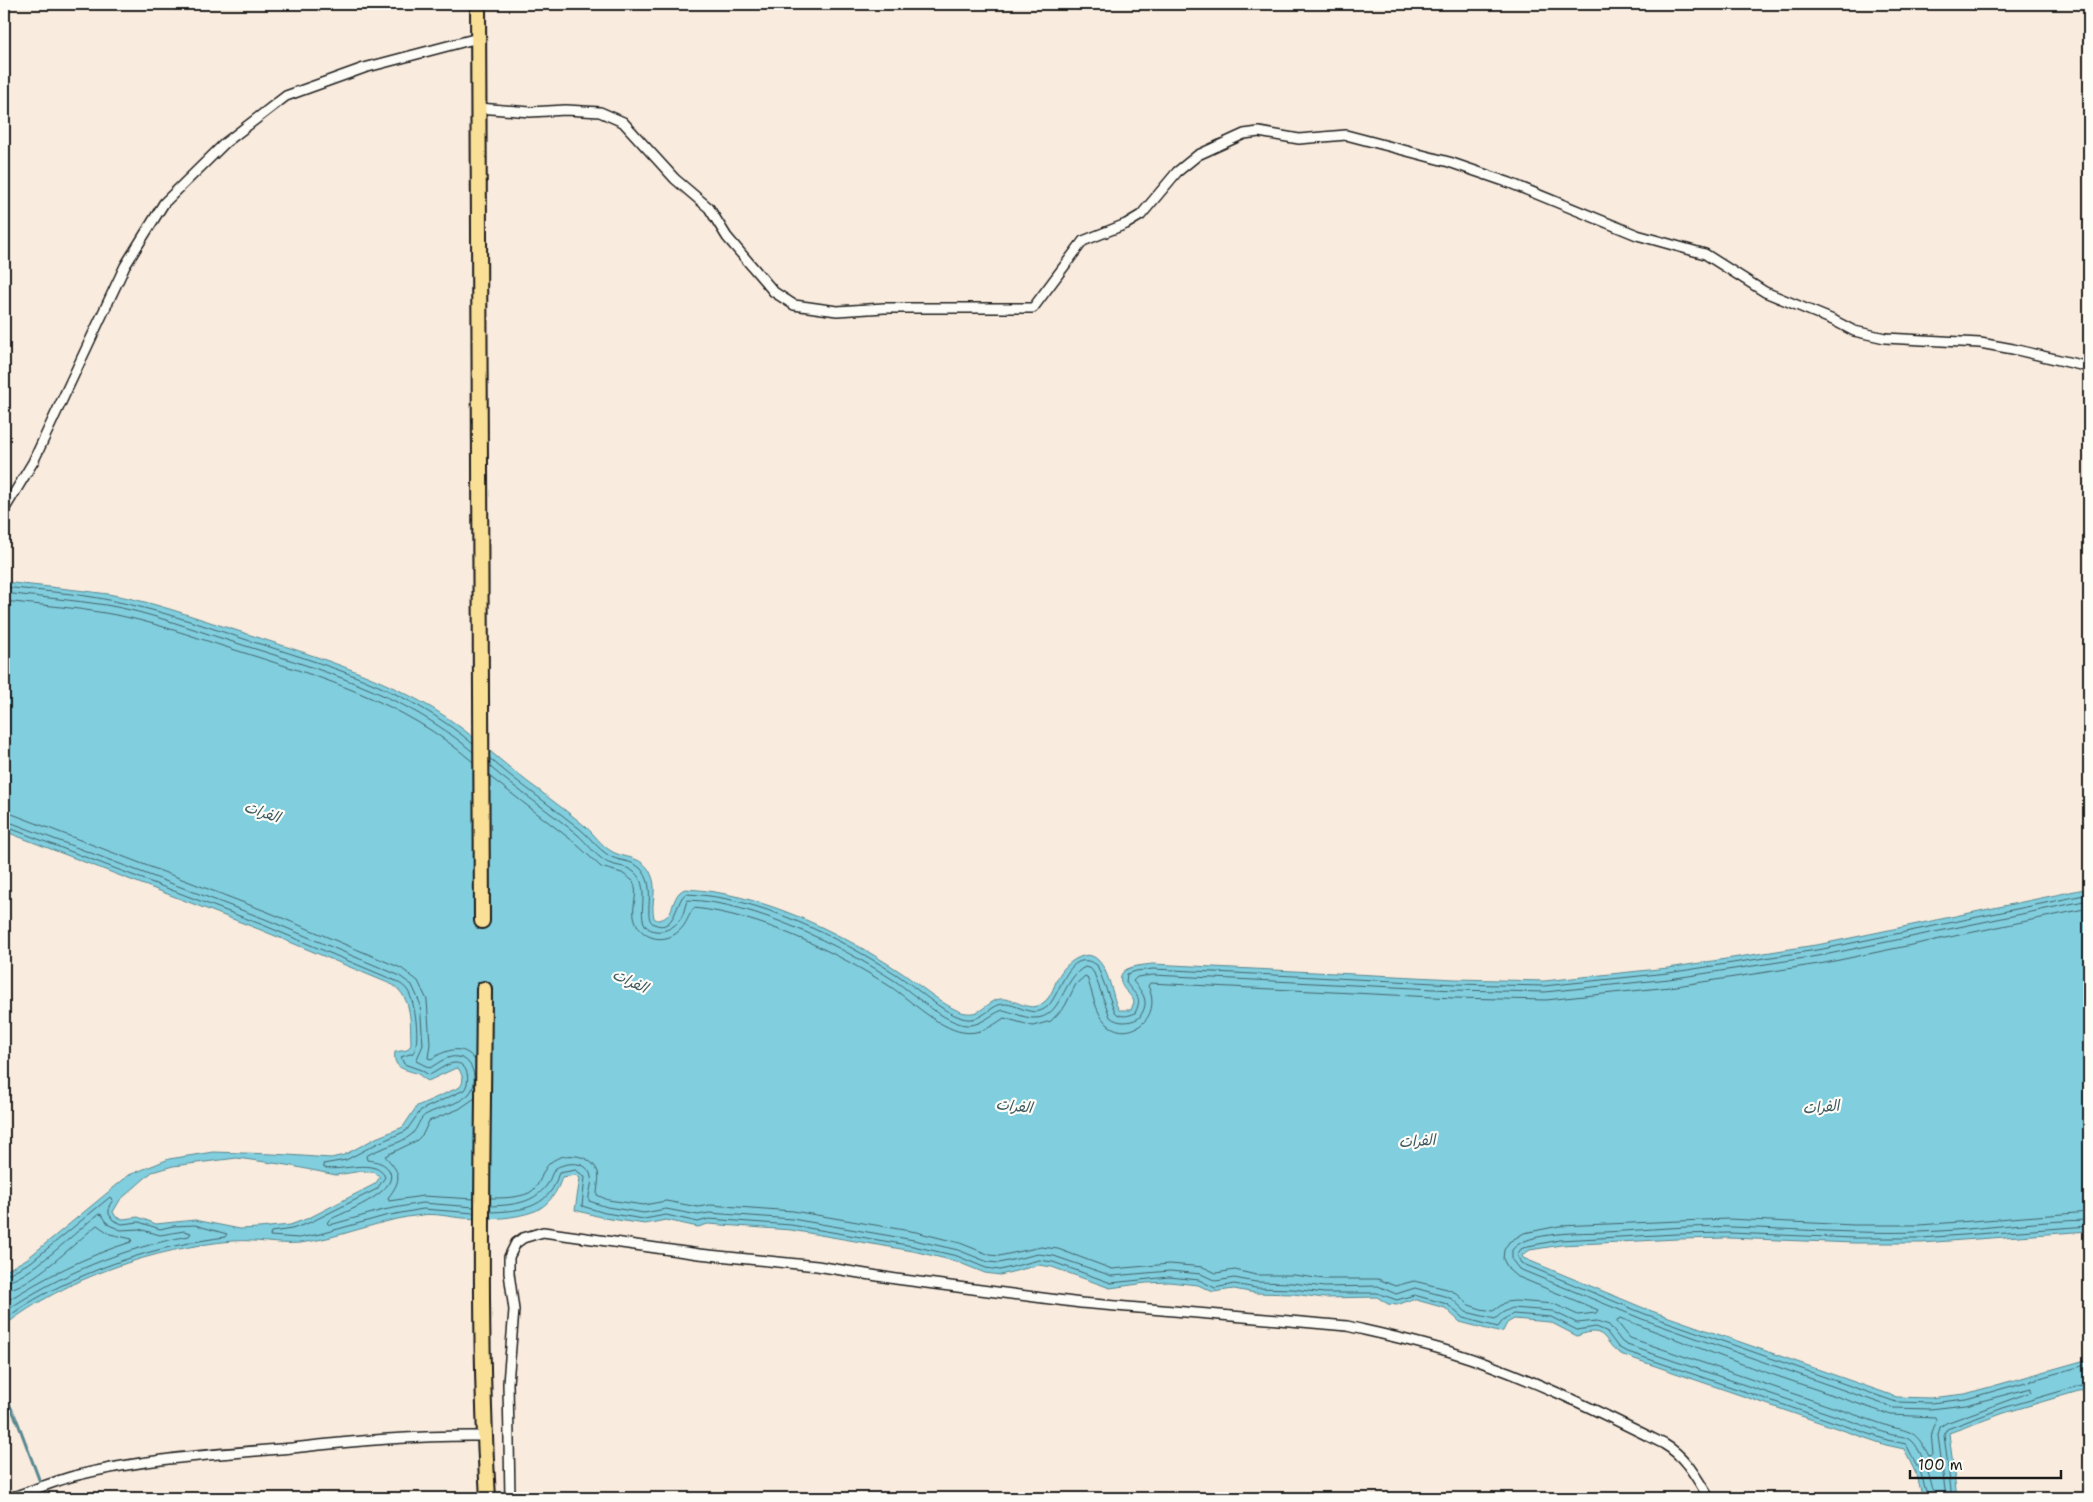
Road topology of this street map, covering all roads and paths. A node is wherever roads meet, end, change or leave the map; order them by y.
1 (478, 4) edge
2 (478, 38) junction
3 (478, 108) junction
4 (2089, 367) edge
5 (4, 510) edge
6 (482, 922) dead end
7 (484, 989) dead end
8 (484, 1436) junction
9 (10, 1498) edge
10 (488, 1498) edge
11 (510, 1498) edge
12 (1709, 1498) edge

1 - 2 main road
2 - 3 main road
2 - 5 street
3 - 4 street
3 - 6 main road
7 - 8 main road
8 - 9 street
8 - 10 main road
11 - 12 street

